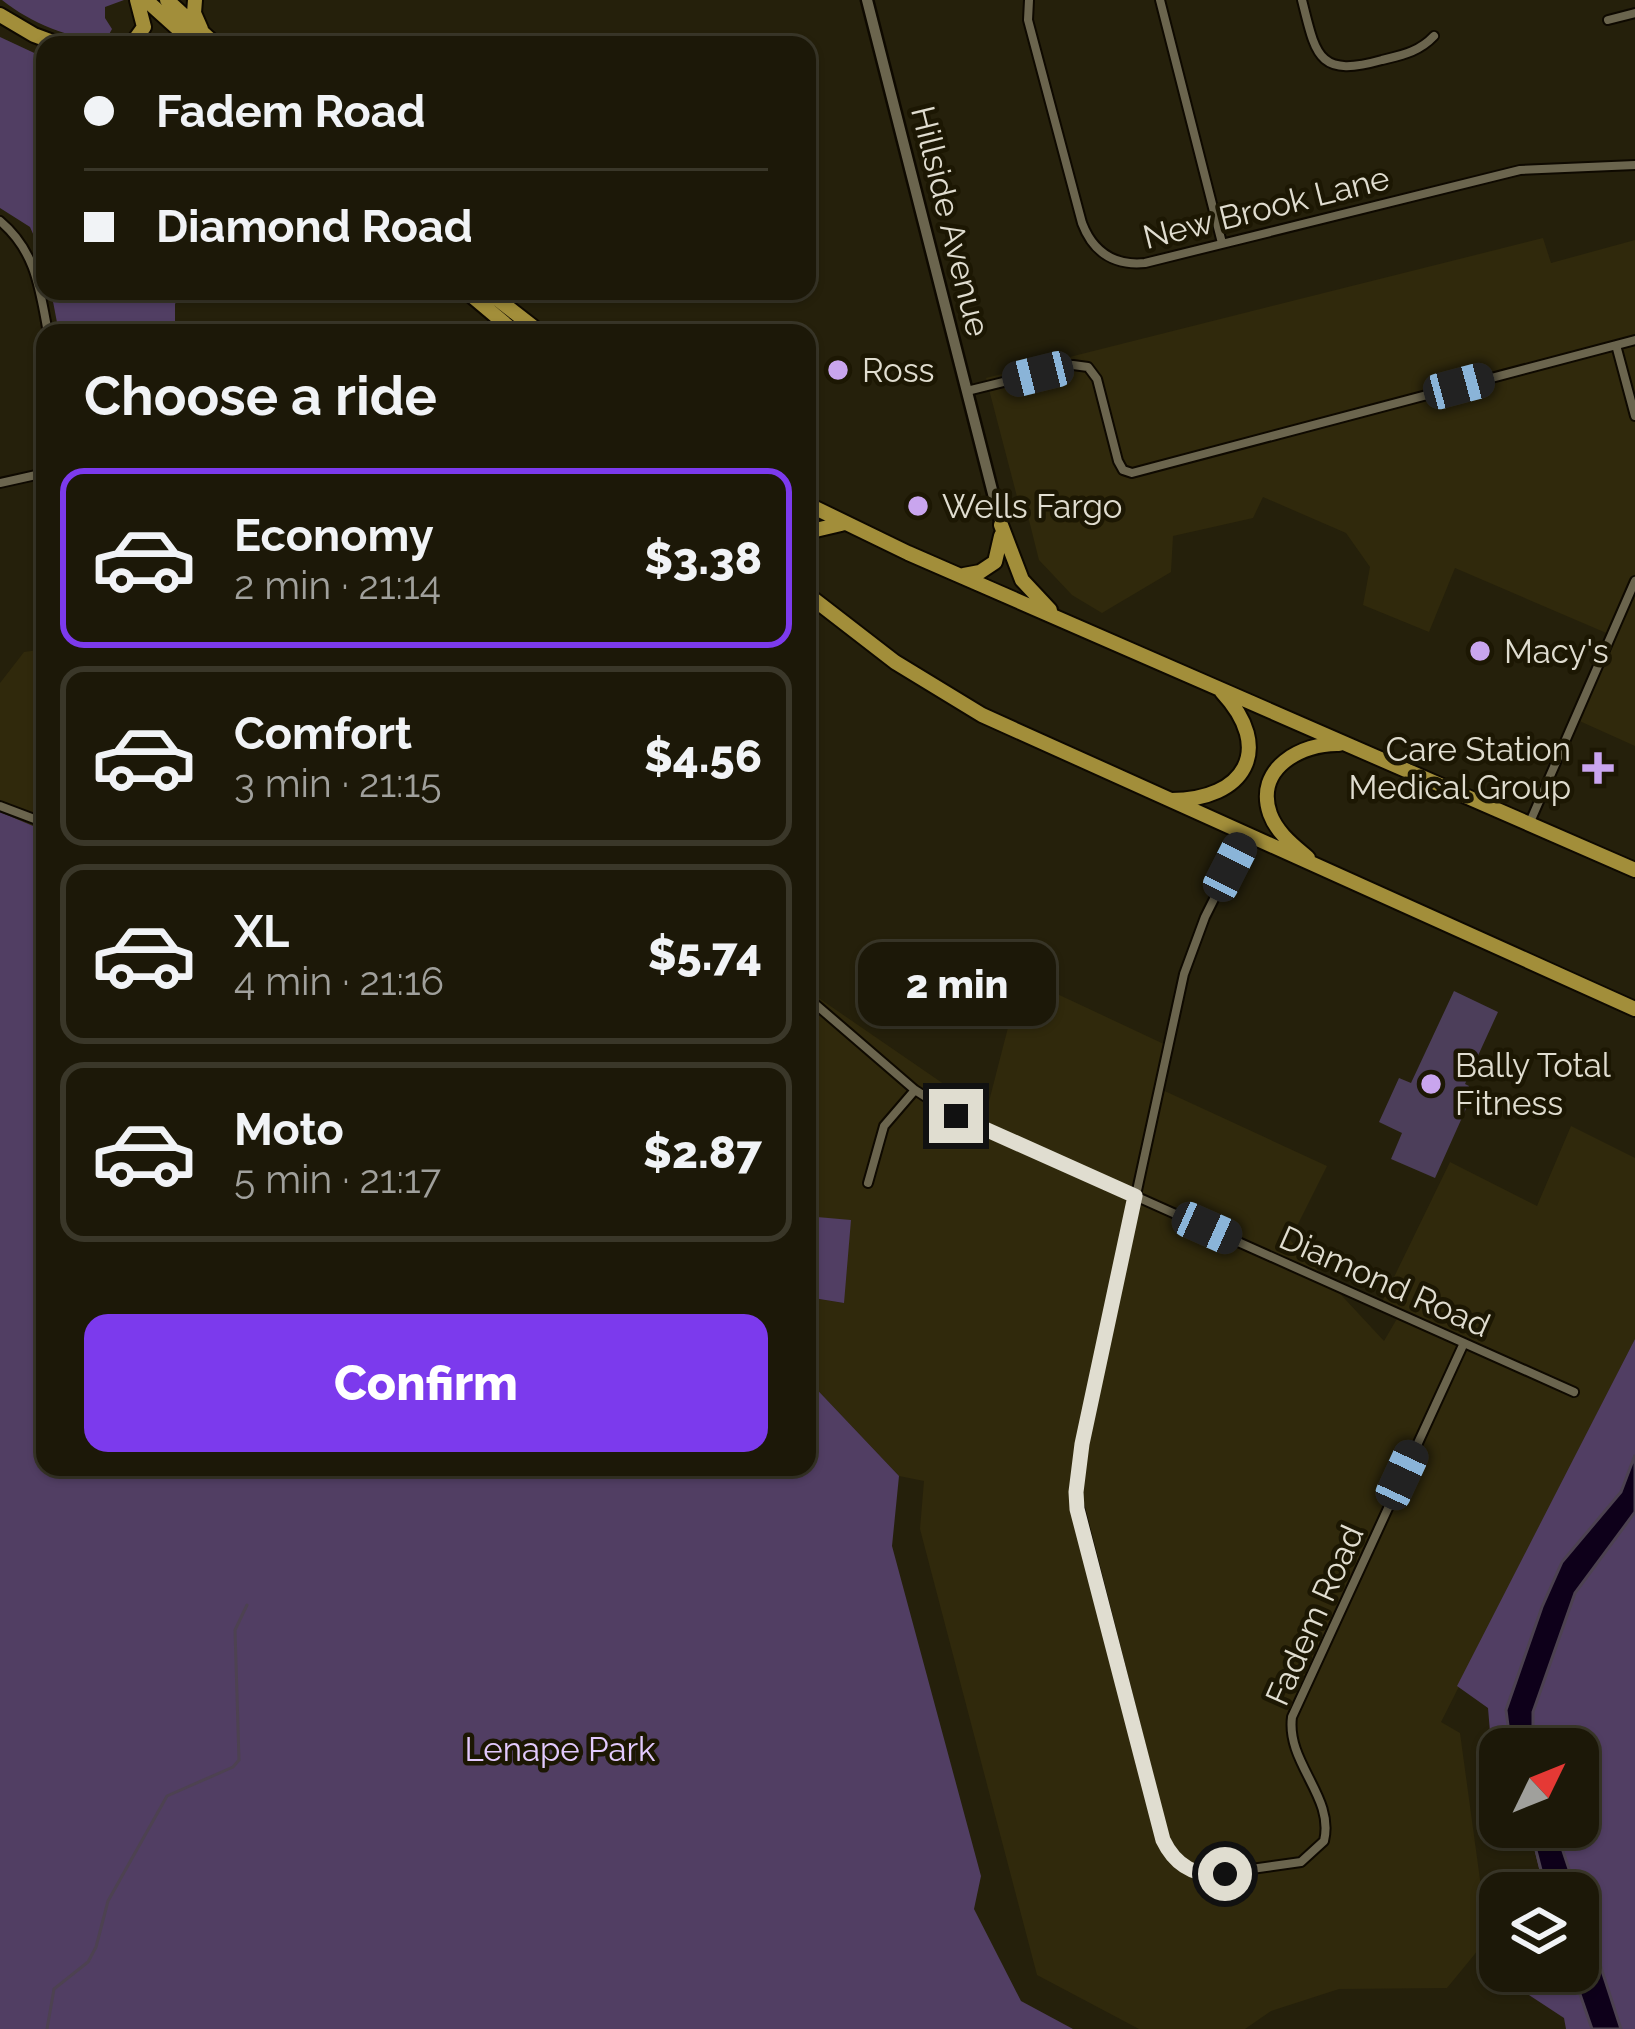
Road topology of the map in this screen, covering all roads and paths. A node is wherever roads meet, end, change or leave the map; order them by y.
1 (137, 0) edge
2 (146, 0) edge
3 (167, 0) edge
4 (195, 0) edge
5 (867, 0) edge
6 (1029, 0) edge
7 (1160, 0) edge
8 (1302, 0) edge
9 (1635, 13) edge
10 (0, 15) edge
11 (1608, 20) dead end
12 (37, 36) edge
13 (138, 36) edge
14 (196, 36) edge
15 (197, 36) edge
16 (199, 36) edge
17 (1434, 36) dead end
18 (1635, 165) edge
19 (0, 221) edge
20 (1222, 243) junction
21 (36, 272) edge
22 (477, 300) edge
23 (499, 300) edge
24 (505, 324) edge
25 (529, 324) edge
26 (1635, 340) edge
27 (1616, 345) junction
28 (967, 391) junction
29 (1635, 416) edge
30 (36, 475) edge
31 (0, 483) edge
32 (816, 509) edge
33 (846, 524) junction
34 (1000, 525) junction
35 (816, 528) edge
36 (962, 576) junction
37 (1635, 581) edge
38 (816, 602) edge
39 (816, 609) edge
40 (828, 612) junction
41 (1058, 617) junction
42 (1218, 687) junction
43 (1350, 744) junction
44 (1166, 800) junction
45 (0, 806) edge
46 (36, 820) edge
47 (1530, 822) junction
48 (1246, 835) junction
49 (1320, 868) junction
50 (1635, 870) edge
51 (816, 1005) edge
52 (1635, 1009) edge
53 (915, 1090) junction
54 (868, 1183) dead end
55 (1135, 1196) junction
56 (1464, 1343) junction
57 (1574, 1392) dead end

1 - 13 highway
2 - 14 highway
3 - 15 highway
4 - 16 highway
5 - 28 street, Hillside Avenue
6 - 20 street, New Brook Lane
7 - 20 street
8 - 17 street
9 - 11 street
10 - 12 highway
18 - 20 street, New Brook Lane
19 - 21 street
22 - 24 highway
23 - 25 highway
26 - 27 street
27 - 28 street
27 - 29 street
28 - 34 street, Hillside Avenue
30 - 31 street
32 - 33 highway
33 - 35 highway
33 - 36 highway
34 - 36 highway
34 - 41 highway
36 - 41 highway
37 - 47 street
38 - 40 highway
39 - 40 highway
40 - 44 highway
41 - 42 highway
42 - 43 highway
42 - 44 highway
43 - 47 highway
43 - 49 highway
44 - 48 highway
45 - 46 street
47 - 50 highway
48 - 49 highway
48 - 55 street, Fadem Road
49 - 52 highway
51 - 53 street, Diamond Road
53 - 54 street
53 - 55 street, Diamond Road
55 - 56 street, Diamond Road
55 - 56 street, Fadem Road
56 - 57 street, Diamond Road

